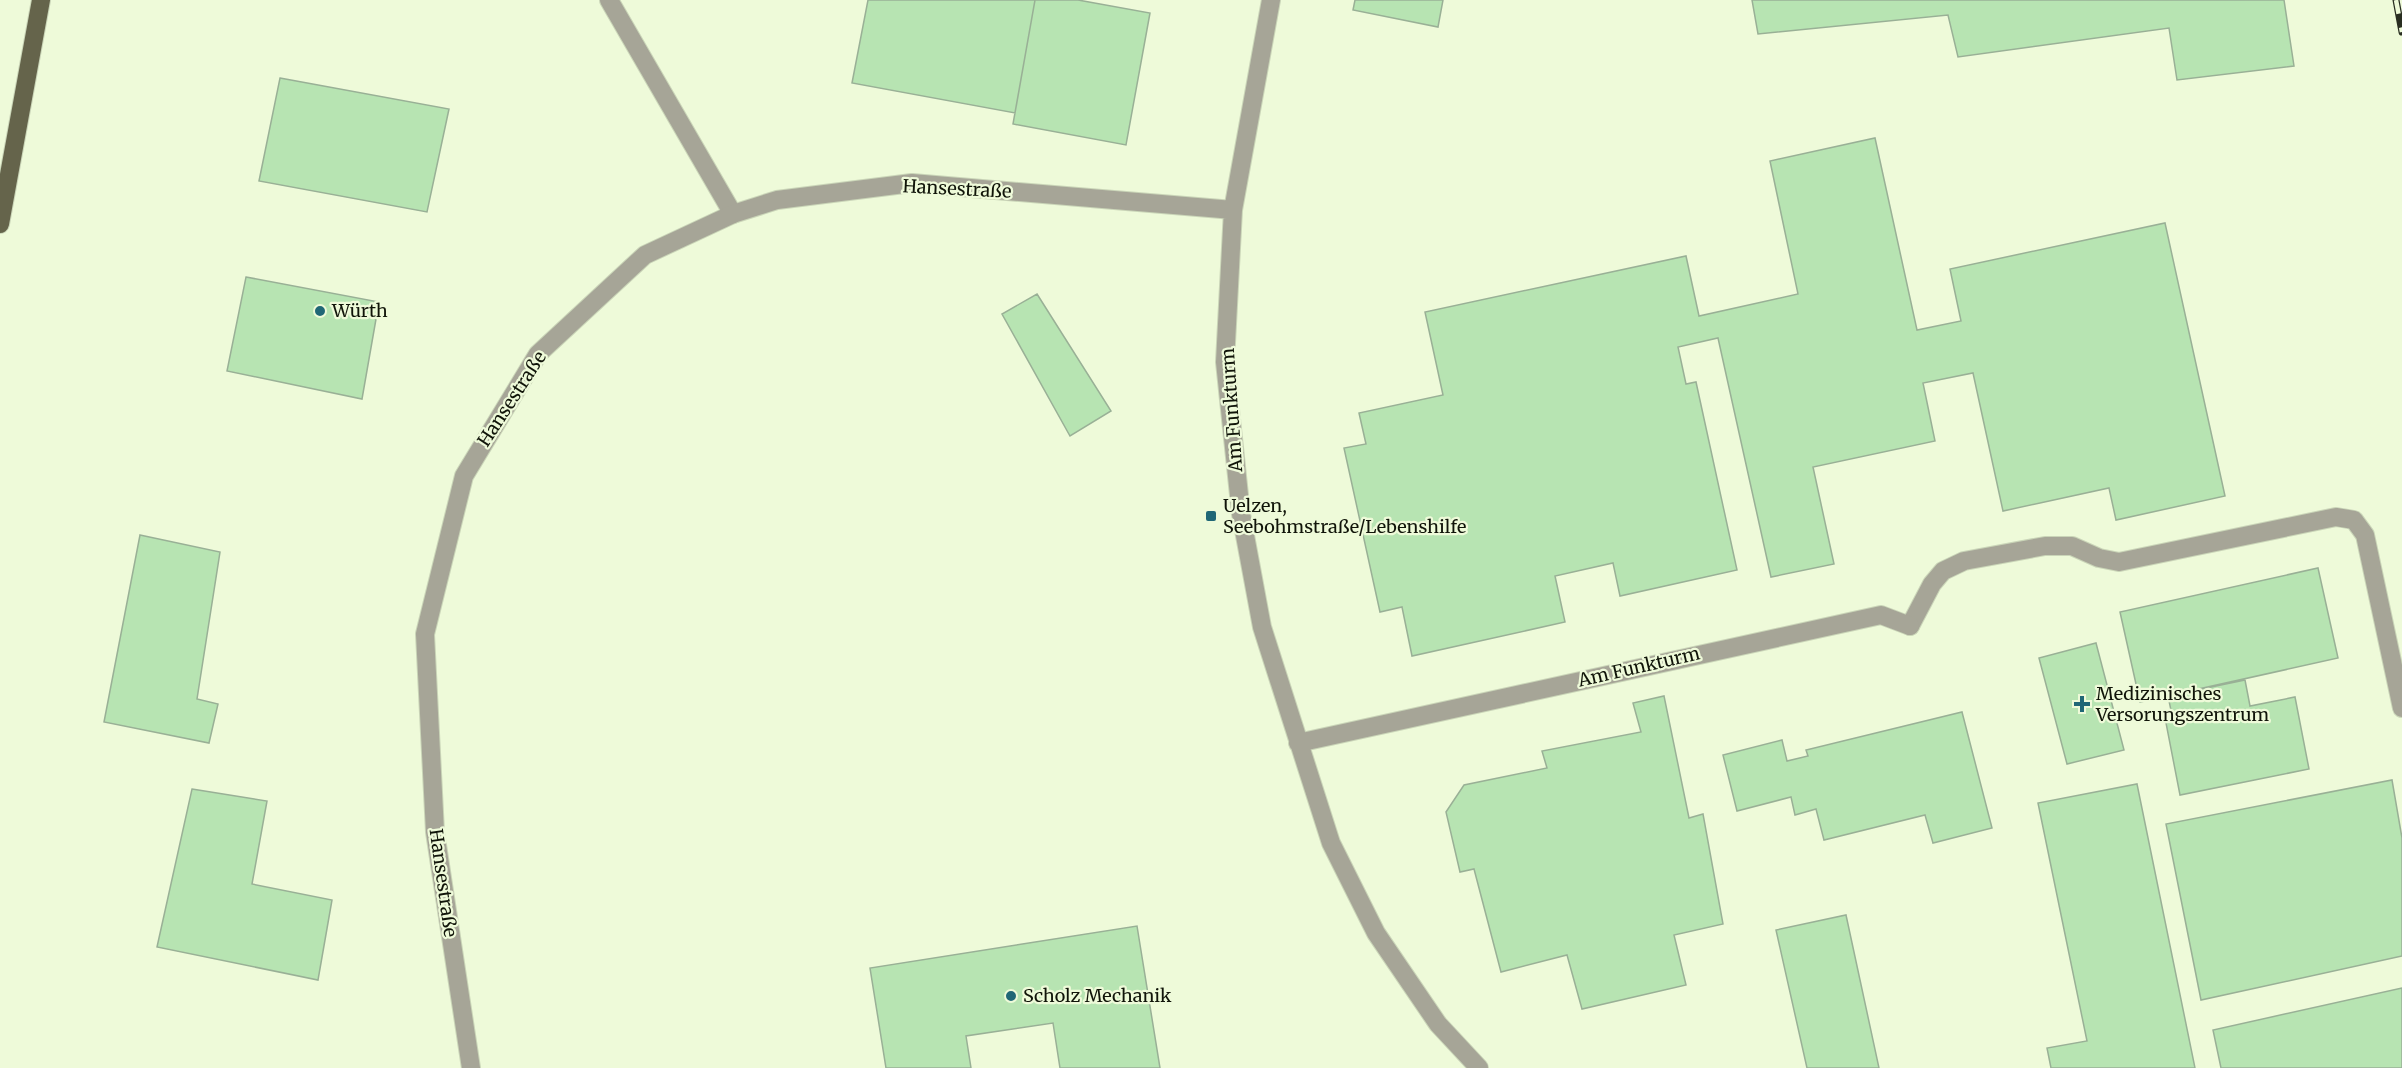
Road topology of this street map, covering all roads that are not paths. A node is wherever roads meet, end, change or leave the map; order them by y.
1 (41, 0) edge
2 (609, 0) edge
3 (1271, 0) edge
4 (1233, 210) junction
5 (733, 214) junction
6 (0, 224) edge
7 (2402, 708) edge
8 (1298, 743) junction
9 (471, 1068) edge
10 (1479, 1068) edge

1 - 6 main road
2 - 5 street
3 - 4 street, Am Funkturm
4 - 5 street, Hansestraße
4 - 8 street, Am Funkturm
5 - 9 street, Hansestraße
7 - 8 street, Am Funkturm
8 - 10 street, Am Funkturm

